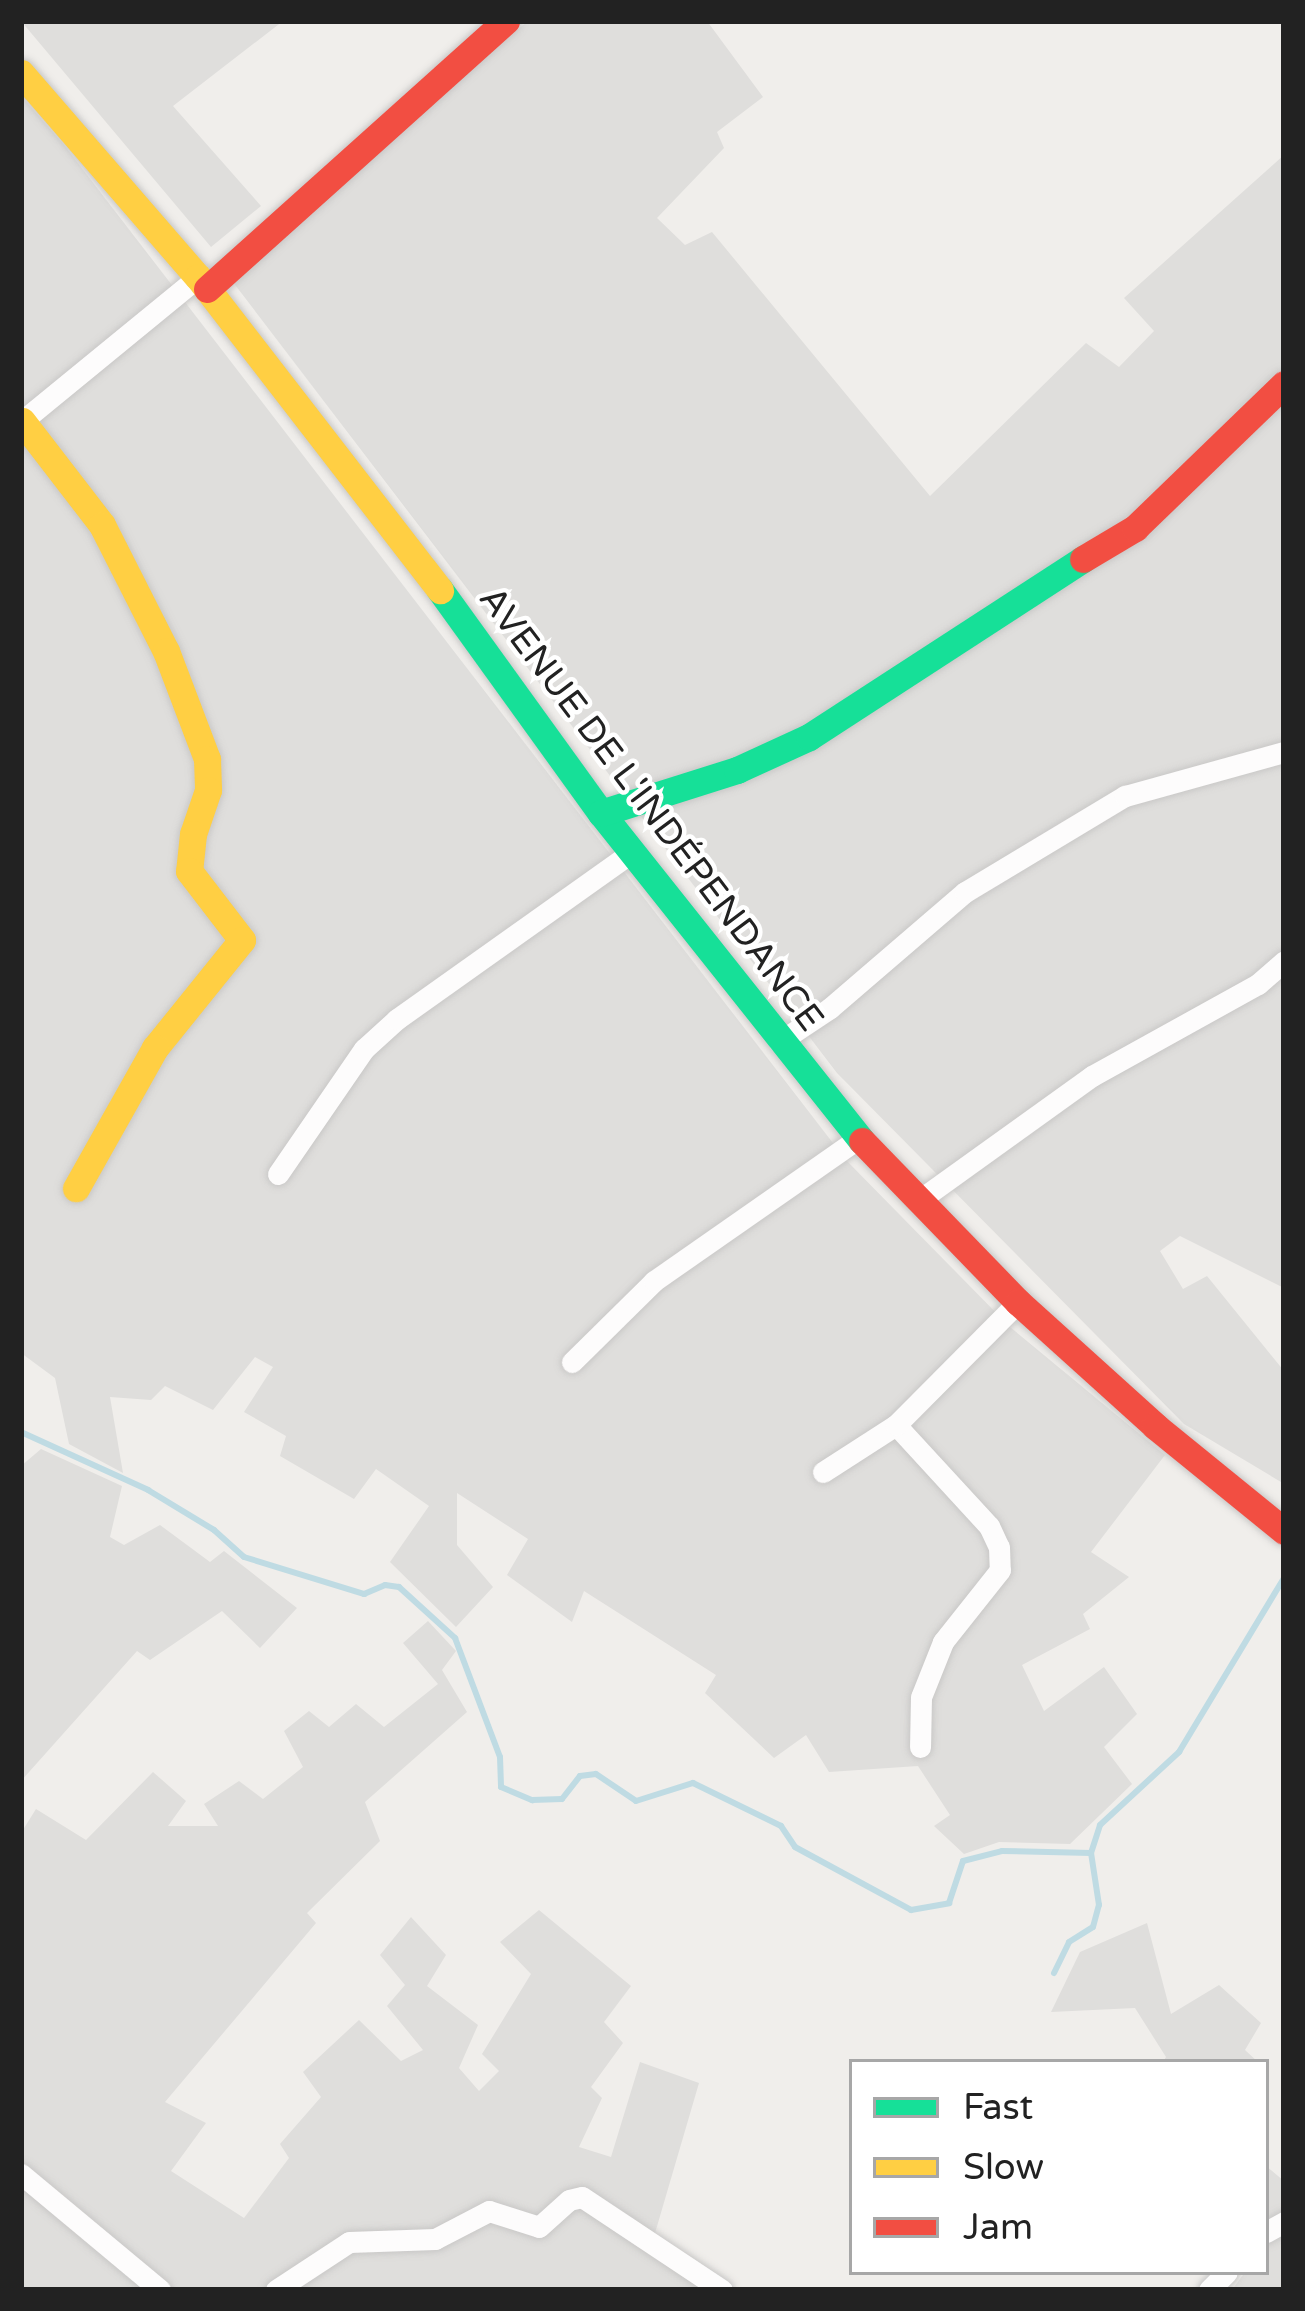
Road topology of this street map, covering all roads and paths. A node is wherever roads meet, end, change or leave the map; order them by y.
1 (506, 21) edge
2 (21, 73) edge
3 (202, 283) junction
4 (1284, 384) edge
5 (21, 422) edge
6 (1284, 752) edge
7 (601, 813) junction
8 (632, 851) junction
9 (1284, 962) edge
10 (779, 1042) junction
11 (859, 1138) junction
12 (278, 1174) dead end
13 (76, 1188) dead end
14 (918, 1201) junction
15 (1018, 1302) junction
16 (572, 1362) dead end
17 (896, 1425) junction
18 (823, 1472) dead end
19 (1284, 1531) edge
20 (920, 1748) dead end
21 (21, 2174) edge
22 (160, 2290) edge
23 (276, 2290) edge
24 (722, 2290) edge

1 - 3 street
2 - 3 street, AVENUE DE L'INDÉPENDANCE
3 - 5 street
3 - 7 street, AVENUE DE L'INDÉPENDANCE
4 - 7 street
5 - 13 street
6 - 10 street
7 - 8 street, AVENUE DE L'INDÉPENDANCE
8 - 10 street, AVENUE DE L'INDÉPENDANCE
8 - 12 street
9 - 14 street
10 - 11 street, AVENUE DE L'INDÉPENDANCE
11 - 14 street, AVENUE DE L'INDÉPENDANCE
11 - 16 street
14 - 15 street, AVENUE DE L'INDÉPENDANCE
15 - 17 street
15 - 19 street, AVENUE DE L'INDÉPENDANCE
17 - 18 street
17 - 20 street
21 - 22 street
23 - 24 street

